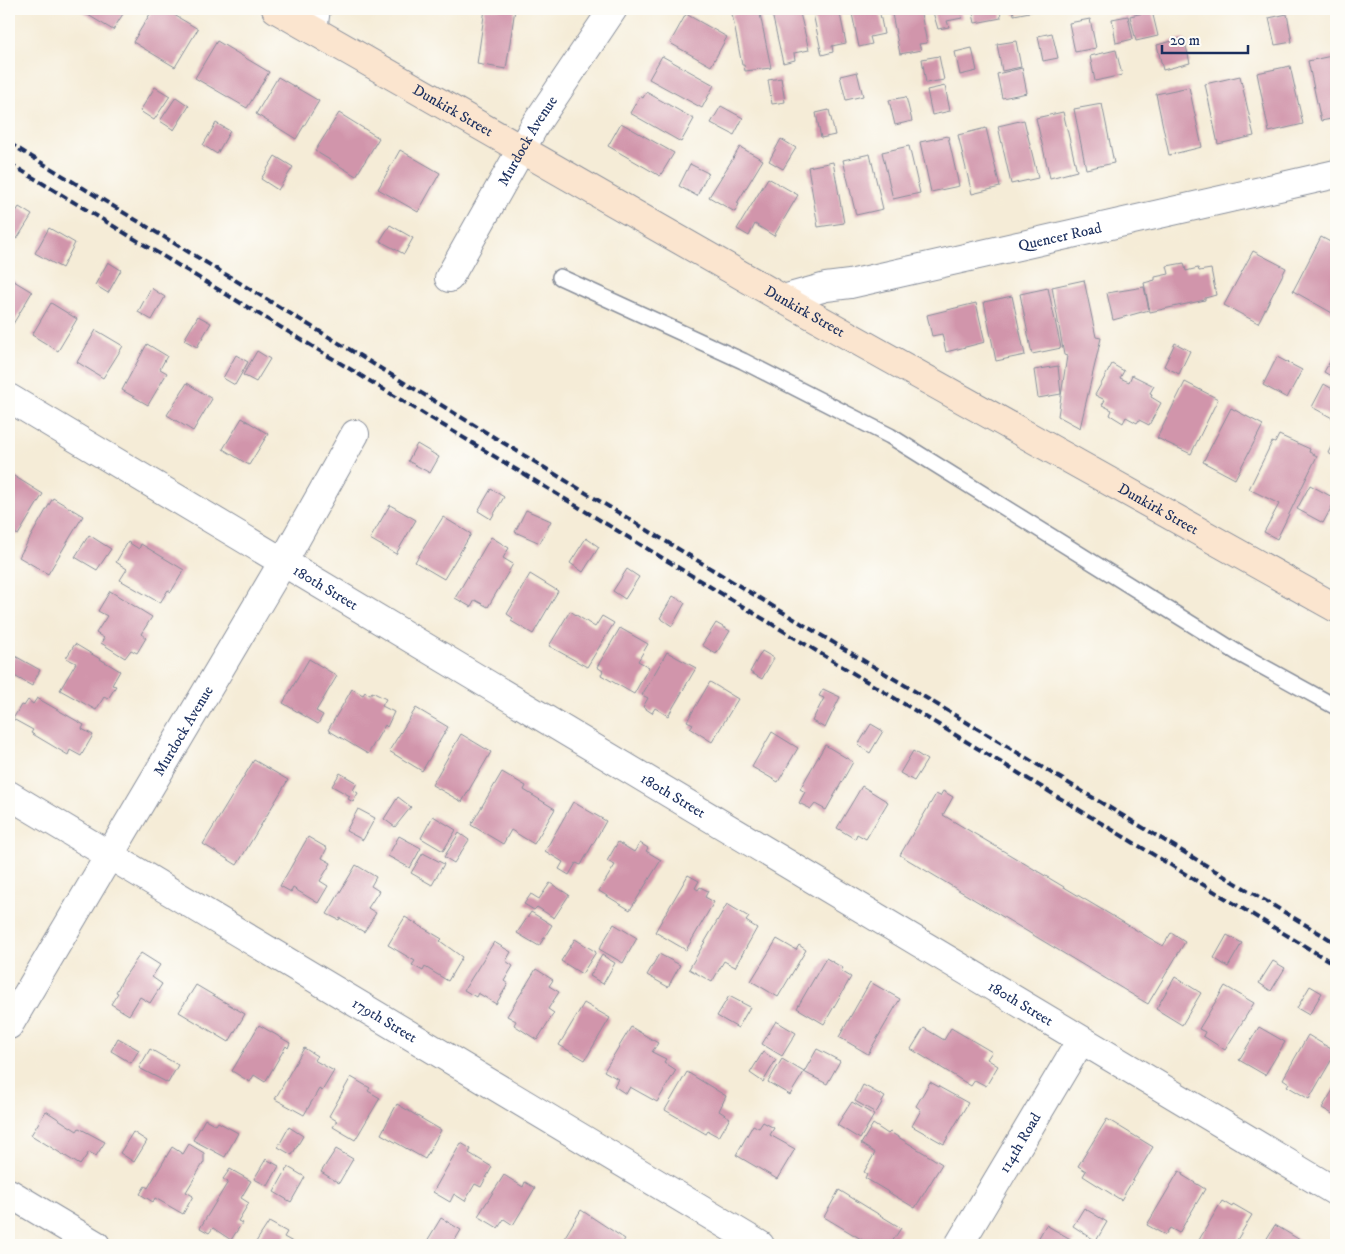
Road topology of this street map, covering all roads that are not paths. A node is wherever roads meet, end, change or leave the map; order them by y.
1 (276, 9) edge
2 (613, 9) edge
3 (314, 20) edge
4 (522, 150) junction
5 (1336, 174) edge
6 (560, 277) dead end
7 (449, 278) dead end
8 (783, 299) junction
9 (9, 398) edge
10 (355, 434) dead end
11 (283, 562) junction
12 (1336, 608) edge
13 (1336, 708) edge
14 (9, 796) edge
15 (110, 856) junction
16 (9, 1025) edge
17 (1081, 1040) junction
18 (1336, 1192) edge
19 (9, 1193) edge
20 (96, 1245) edge
21 (760, 1245) edge
22 (959, 1245) edge

1 - 3 main road, Dunkirk Street
2 - 4 street, Murdock Avenue
3 - 4 main road, Dunkirk Street
4 - 7 street, Murdock Avenue
4 - 8 main road, Dunkirk Street
5 - 8 street, Quencer Road
6 - 13 lane
8 - 12 main road, Dunkirk Street
9 - 11 street, 180th Street
10 - 11 street, Murdock Avenue
11 - 15 street, Murdock Avenue
11 - 17 street, 180th Street
14 - 15 street, 179th Street
15 - 16 street, Murdock Avenue
15 - 21 street, 179th Street
17 - 18 street, 180th Street
17 - 22 street, 114th Road
19 - 20 street

